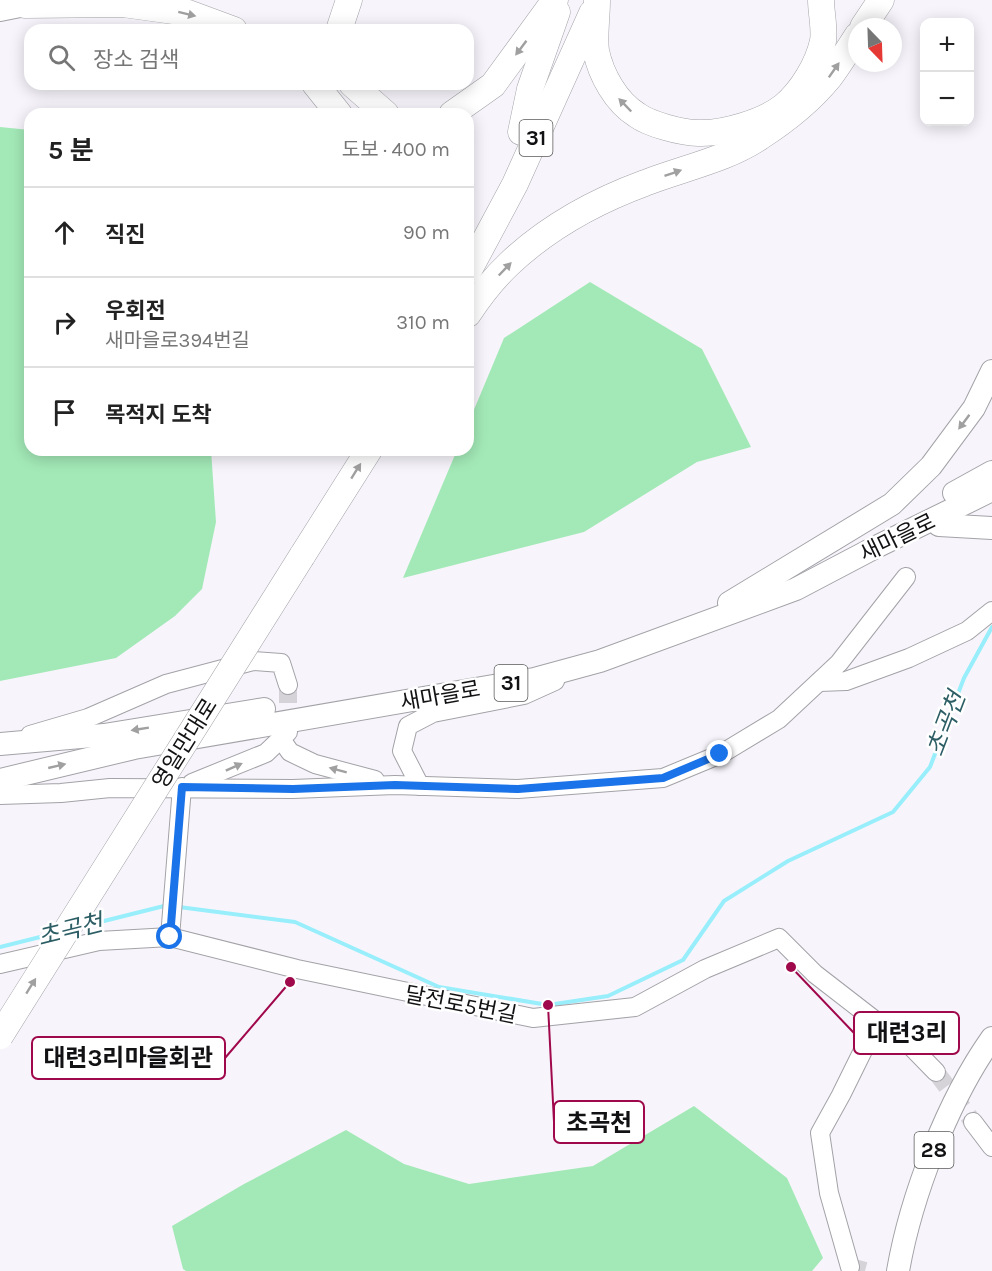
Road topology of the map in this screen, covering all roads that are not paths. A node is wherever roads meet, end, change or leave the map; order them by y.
1 (54, 0) edge
2 (349, 0) edge
3 (555, 0) edge
4 (561, 0) edge
5 (581, 0) edge
6 (598, 0) edge
7 (821, 0) edge
8 (881, 0) edge
9 (25, 5) junction
10 (0, 10) edge
11 (869, 18) edge
12 (218, 24) edge
13 (341, 24) edge
14 (848, 50) edge
15 (320, 90) edge
16 (359, 90) edge
17 (334, 108) edge
18 (379, 108) edge
19 (460, 108) edge
20 (521, 132) junction
21 (474, 230) edge
22 (474, 261) edge
23 (474, 305) edge
24 (992, 372) edge
25 (345, 456) edge
26 (365, 456) edge
27 (992, 472) edge
28 (992, 490) edge
29 (992, 503) edge
30 (939, 525) junction
31 (992, 528) edge
32 (874, 548) junction
33 (293, 556) junction
34 (906, 577) dead end
35 (723, 606) junction
36 (992, 611) edge
37 (600, 661) junction
38 (819, 681) junction
39 (288, 685) tunnel mouth
40 (0, 744) edge
41 (0, 780) edge
42 (395, 785) junction
43 (420, 786) junction
44 (182, 787) junction
45 (0, 795) edge
46 (170, 929) junction
47 (0, 964) edge
48 (0, 1003) edge
49 (877, 1022) junction
50 (0, 1036) edge
51 (992, 1038) edge
52 (992, 1064) edge
53 (936, 1072) tunnel mouth
54 (972, 1122) tunnel mouth
55 (992, 1147) edge
56 (850, 1267) dead end
57 (898, 1271) edge
58 (911, 1271) edge

1 - 9 highway
2 - 13 highway
3 -> 19 highway
4 - 20 highway
5 - 20 highway, 31
7 -> 6 highway
6 - 22 highway, 31
8 - 11 highway
9 - 10 main road
9 -> 12 highway
23 -> 14 highway
15 - 17 highway
16 - 18 highway
20 - 21 highway, 31
24 -> 35 main road
25 - 33 highway, 영일만대로
33 -> 26 highway, 영일만대로
27 - 35 main road, 새마을로 / 31
28 - 32 main road, 새마을로 / 31
29 - 30 main road
30 - 31 main road
30 - 32 main road
32 - 37 main road, 새마을로 / 31
33 - 48 highway, 영일만대로
50 -> 33 highway, 영일만대로, bridge
34 - 38 street
35 -> 40 main road, 새마을로 / 31
36 - 38 street
41 -> 37 main road, 새마을로 / 31
37 - 43 street
38 - 43 street
39 - 40 street
42 - 43 street
42 - 44 street
42 - 44 street
44 - 45 street
44 - 46 street
46 - 47 street, 달전로5번길
46 - 49 street, 달전로5번길
49 - 53 street, 달전로5번길
49 - 56 street
51 - 57 main road, 28
52 - 58 main road
54 - 55 street

